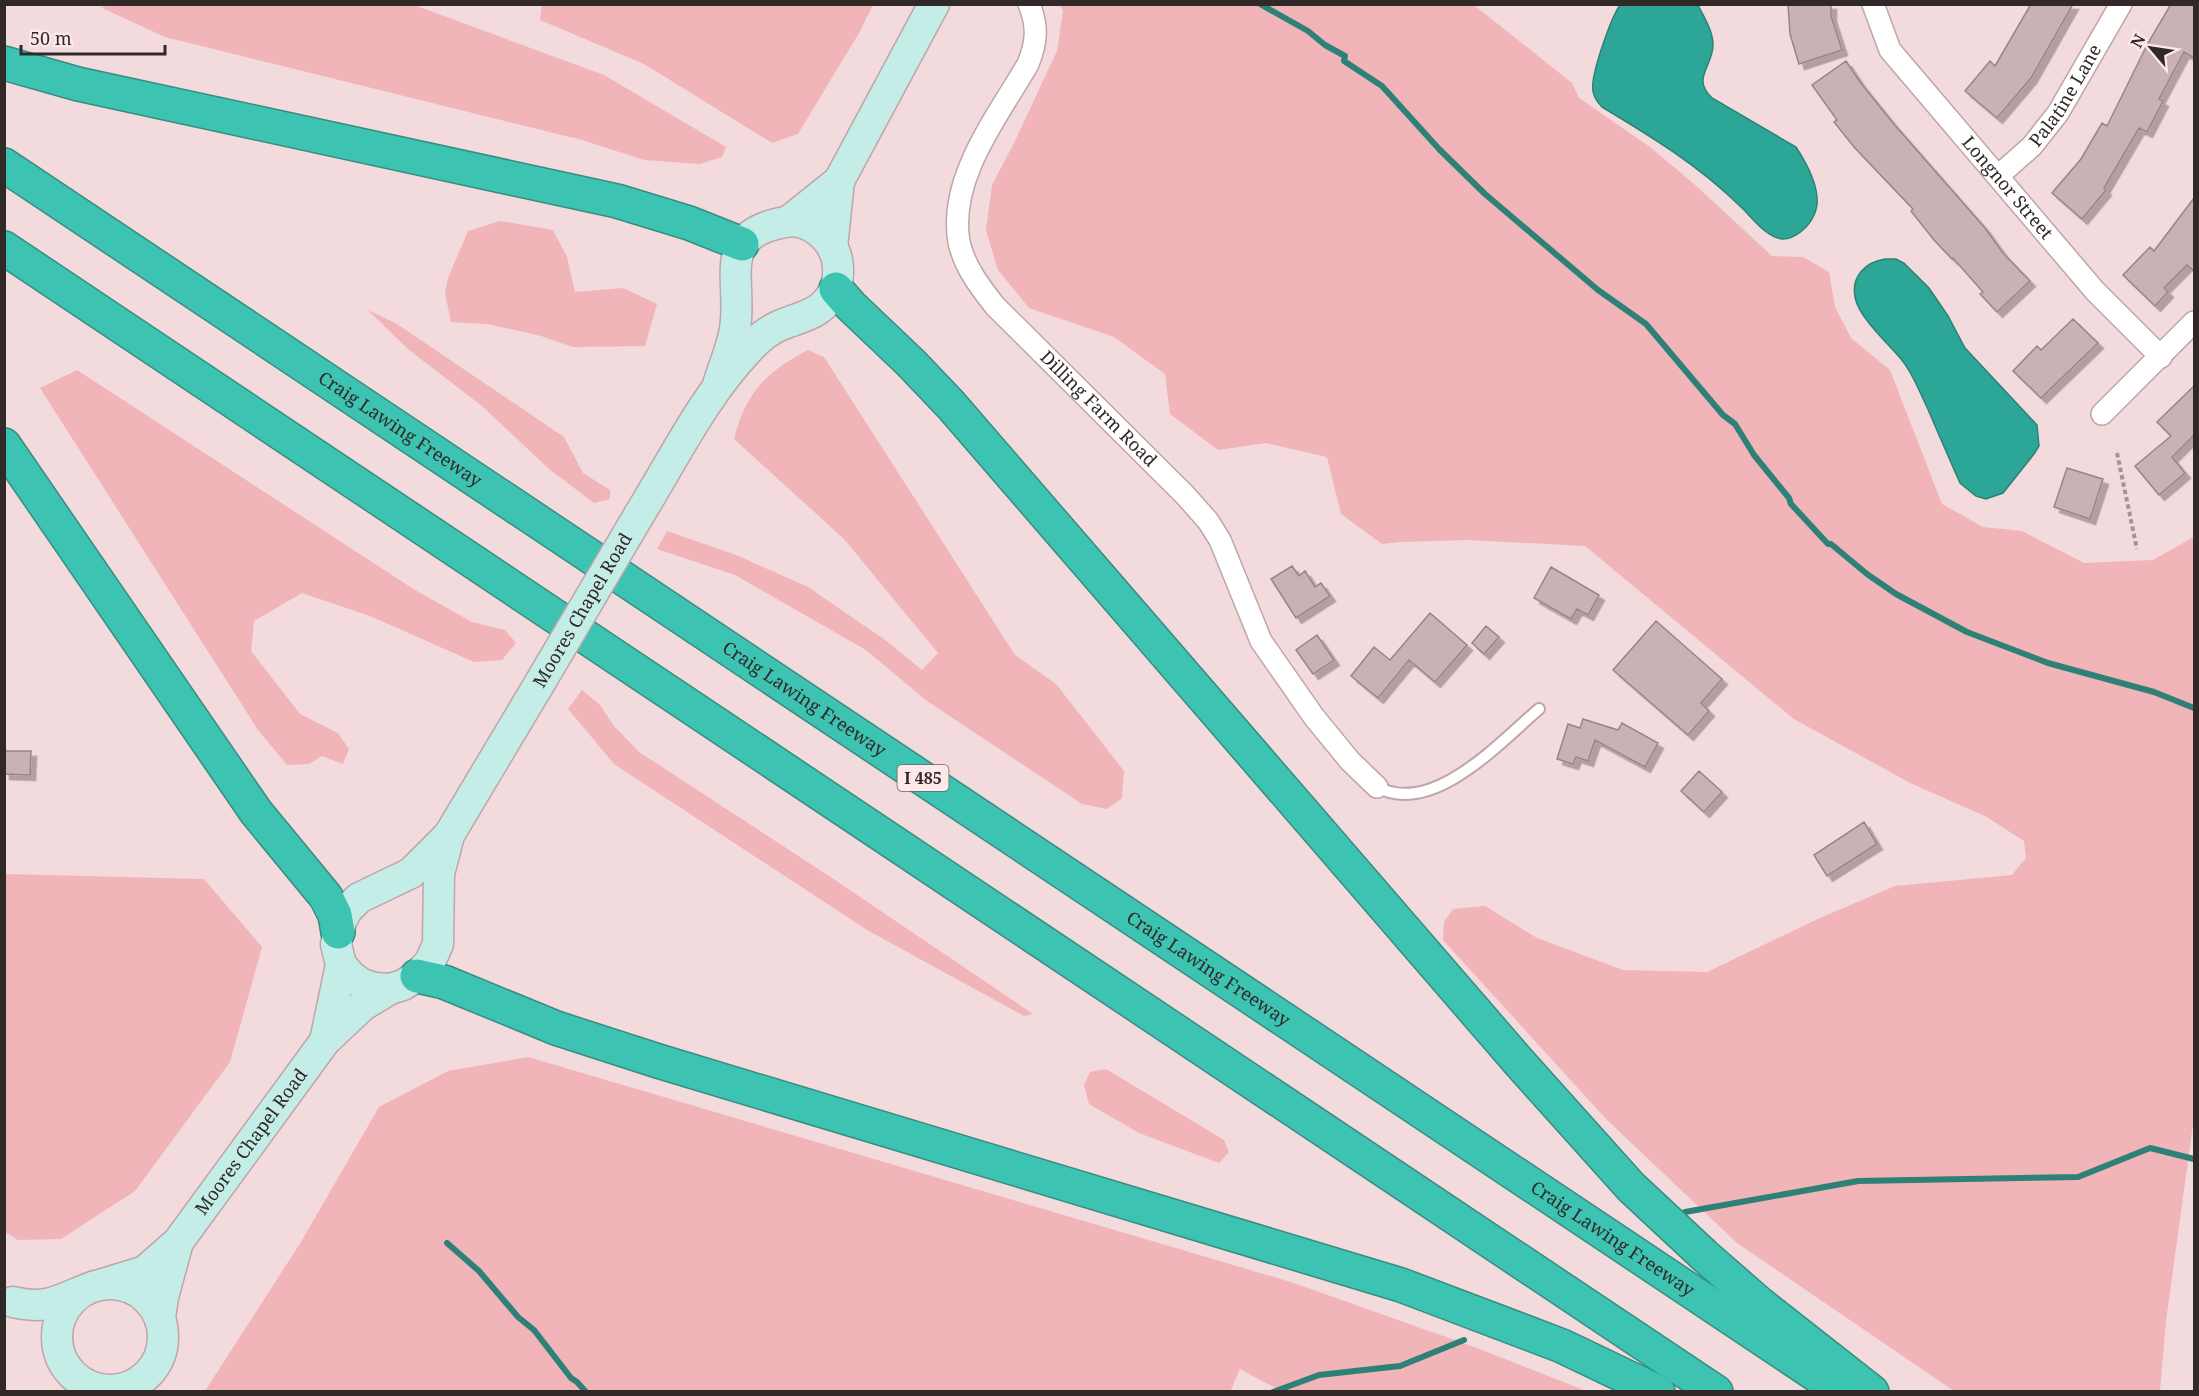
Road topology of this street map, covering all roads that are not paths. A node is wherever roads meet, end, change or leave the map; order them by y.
1 (934, 4) edge
2 (1029, 4) edge
3 (1873, 4) edge
4 (2121, 4) edge
5 (4, 63) edge
6 (4, 165) edge
7 (1998, 176) junction
8 (839, 181) junction
9 (789, 221) junction
10 (742, 244) junction
11 (832, 247) junction
12 (4, 248) edge
13 (836, 289) junction
14 (2194, 322) edge
15 (2161, 357) junction
16 (718, 385) junction
17 (2102, 414) dead end
18 (4, 445) edge
19 (1539, 709) dead end
20 (1377, 788) joint
21 (449, 835) junction
22 (338, 932) junction
23 (341, 965) junction
24 (403, 983) junction
25 (325, 1041) junction
26 (178, 1242) junction
27 (95, 1287) junction
28 (9, 1299) edge
29 (160, 1318) junction
30 (58, 1348) junction
31 (78, 1384) edge
32 (134, 1386) edge
33 (1658, 1392) edge
34 (1716, 1392) edge
35 (1842, 1392) edge
36 (1872, 1392) edge

1 - 8 main road
2 - 20 street, Dilling Farm Road
3 - 7 street, Longnor Street
4 - 7 street, Palatine Lane
5 - 10 highway
6 - 35 highway, Craig Lawing Freeway / I 485
7 - 15 street, Longnor Street
8 - 9 main road
8 - 11 main road
9 - 10 main road
9 - 11 main road
10 - 16 main road, Moores Chapel Road
11 - 13 main road
12 - 34 highway
13 - 16 main road, Moores Chapel Road
13 - 36 highway
14 - 15 street
15 - 17 street
16 - 21 main road, Moores Chapel Road, bridge
18 - 22 highway
19 - 20 lane
21 - 22 main road, Moores Chapel Road
21 - 24 main road, Moores Chapel Road
22 - 23 main road, Moores Chapel Road
23 - 24 main road
23 - 25 main road, Moores Chapel Road
24 - 25 main road, Moores Chapel Road
24 - 33 highway
25 - 26 main road, Moores Chapel Road
26 - 27 main road, Moores Chapel Road
26 - 29 main road, Moores Chapel Road
27 - 28 main road, Moores Chapel Road
27 - 29 main road
27 - 30 main road
28 - 30 main road
29 - 32 main road
30 - 31 main road
31 - 32 main road

